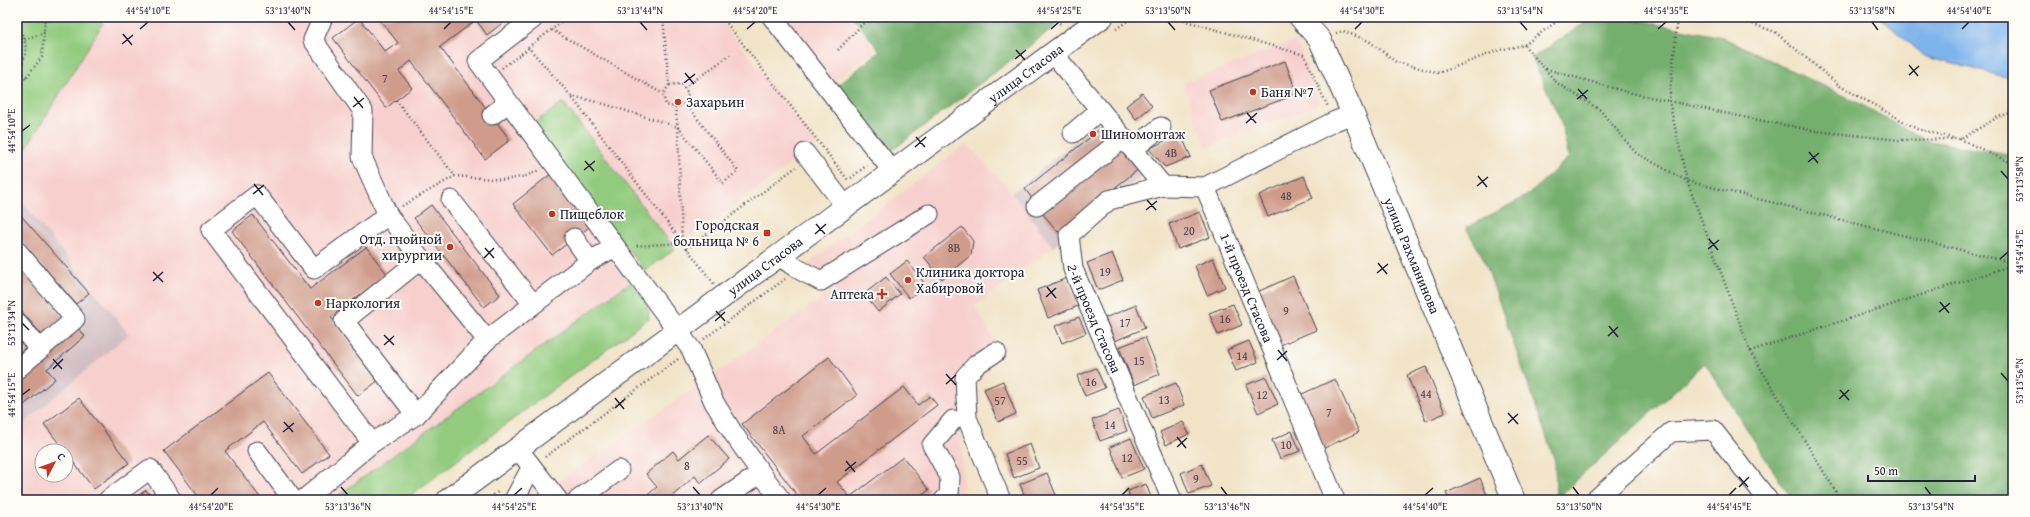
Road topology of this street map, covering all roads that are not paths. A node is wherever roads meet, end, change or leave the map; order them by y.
1 (323, 17) edge
2 (772, 17) edge
3 (1300, 17) edge
4 (532, 19) dead end
5 (1108, 24) edge
6 (1053, 53) junction
7 (508, 103) junction
8 (1100, 110) junction
9 (492, 115) dead end
10 (1344, 118) junction
11 (1161, 127) dead end
12 (1073, 133) dead end
13 (1128, 144) junction
14 (807, 156) road end
15 (893, 172) junction
16 (1163, 186) junction
17 (1205, 187) junction
18 (451, 200) dead end
19 (846, 206) junction
20 (1037, 206) dead end
21 (388, 214) junction
22 (929, 214) dead end
23 (574, 238) dead end
24 (615, 246) junction
25 (17, 251) edge
26 (779, 256) junction
27 (422, 260) junction
28 (590, 261) junction
29 (533, 304) junction
30 (17, 323) edge
31 (678, 332) junction
32 (487, 340) junction
33 (40, 349) junction
34 (996, 352) dead end
35 (17, 369) edge
36 (416, 415) junction
37 (953, 420) dead end
38 (372, 442) junction
39 (518, 449) junction
40 (257, 451) dead end
41 (531, 468) junction
42 (619, 470) dead end
43 (761, 473) junction
44 (108, 500) edge
45 (172, 500) edge
46 (293, 500) edge
47 (303, 500) edge
48 (448, 500) edge
49 (514, 500) edge
50 (558, 500) edge
51 (578, 500) edge
52 (721, 500) edge
53 (781, 500) edge
54 (944, 500) edge
55 (1001, 500) edge
56 (1172, 500) edge
57 (1335, 500) edge
58 (1514, 500) edge
59 (1595, 500) edge
60 (1768, 500) edge

1 - 21 street
2 - 15 street
3 - 10 main road, улица Рахманинова
4 - 7 street
5 - 6 main road, улица Стасова
6 - 8 street
6 - 15 main road, улица Стасова
7 - 9 street
7 - 24 street
8 - 12 street
8 - 13 street
10 - 17 street
10 - 58 main road, улица Рахманинова
11 - 13 street
13 - 16 street
13 - 20 street
14 - 19 street
15 - 19 main road, улица Стасова
16 - 17 street
16 - 56 street, 2-й проезд Стасова
17 - 57 street, 1-й проезд Стасова
18 - 29 street
19 - 26 main road, улица Стасова
21 - 27 street
21 - 38 street
22 - 26 street
23 - 28 street
24 - 28 street
24 - 31 street
25 - 33 street
26 - 31 main road, улица Стасова
27 - 32 street
27 - 36 street
28 - 29 street
29 - 32 street
30 - 33 street
31 - 39 main road, улица Стасова
31 - 43 street
32 - 36 street
33 - 35 street
34 - 55 street
36 - 38 street
37 - 54 street
38 - 47 street
39 - 41 street
39 - 48 main road, улица Стасова
40 - 46 street
41 - 49 street
41 - 50 street
42 - 51 street
43 - 52 street
43 - 53 street
44 - 45 street
59 - 60 street

